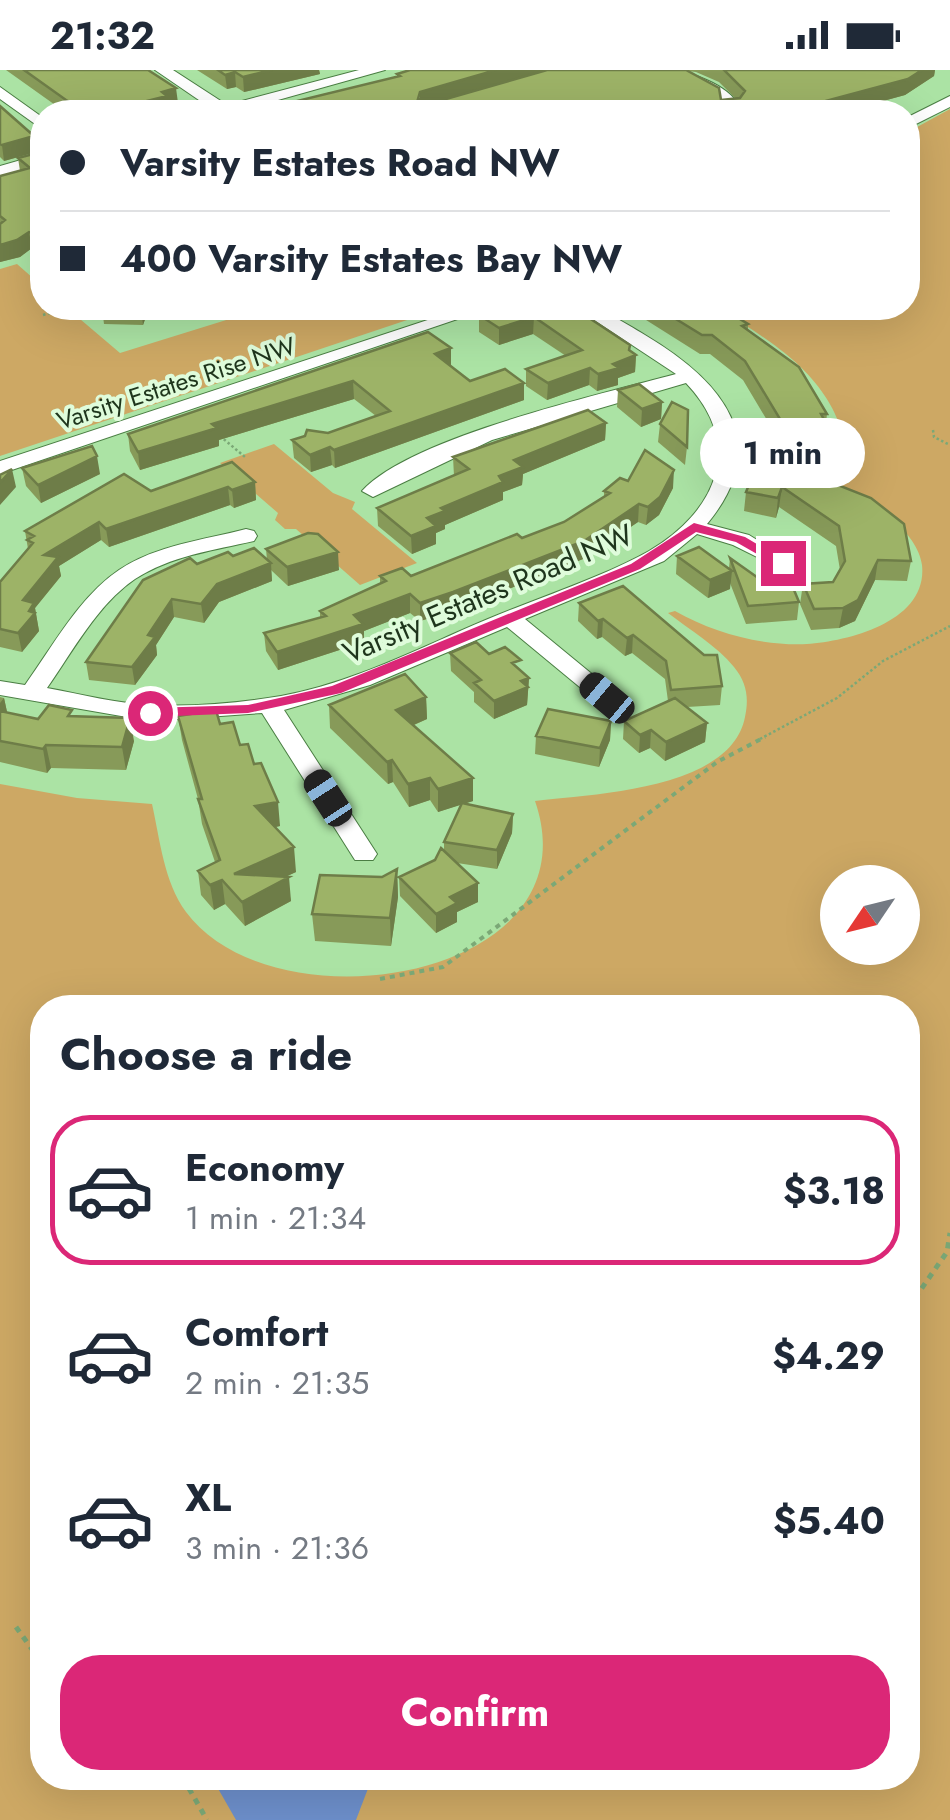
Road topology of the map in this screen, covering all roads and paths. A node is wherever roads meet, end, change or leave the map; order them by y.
1 (163, 70) edge
2 (397, 70) edge
3 (671, 70) edge
4 (366, 73) edge
5 (0, 92) edge
6 (209, 100) edge
7 (270, 100) edge
8 (728, 100) edge
9 (950, 101) edge
10 (30, 115) edge
11 (920, 117) edge
12 (30, 165) edge
13 (0, 174) edge
14 (445, 320) edge
15 (603, 320) edge
16 (689, 376) junction
17 (933, 430) dead end
18 (219, 434) edge
19 (950, 445) edge
20 (245, 457) dead end
21 (0, 468) edge
22 (374, 491) dead end
23 (694, 527) junction
24 (246, 536) dead end
25 (783, 563) dead end
26 (511, 618) junction
27 (950, 626) edge
28 (0, 688) edge
29 (30, 694) junction
30 (607, 698) dead end
31 (269, 706) junction
32 (364, 854) dead end
33 (380, 979) dead end
34 (950, 1232) edge
35 (920, 1291) edge
36 (16, 1627) dead end
37 (30, 1646) edge
38 (190, 1790) edge
39 (207, 1820) edge

1 - 6 street
2 - 4 street
3 - 8 street
4 - 7 street
5 - 10 street
9 - 11 street
12 - 13 street
14 - 21 street, Varsity Estates Rise NW
15 - 16 street, Varsity Estates Road NW
16 - 22 street
16 - 23 street, Varsity Estates Road NW
17 - 19 path
18 - 20 path
23 - 25 street
23 - 26 street, Varsity Estates Road NW
24 - 29 street
26 - 30 street
26 - 31 street, Varsity Estates Road NW
27 - 33 path
28 - 29 street, Varsity Estates Road NW
29 - 31 street, Varsity Estates Road NW
31 - 32 street
34 - 35 path
36 - 37 path
38 - 39 path

